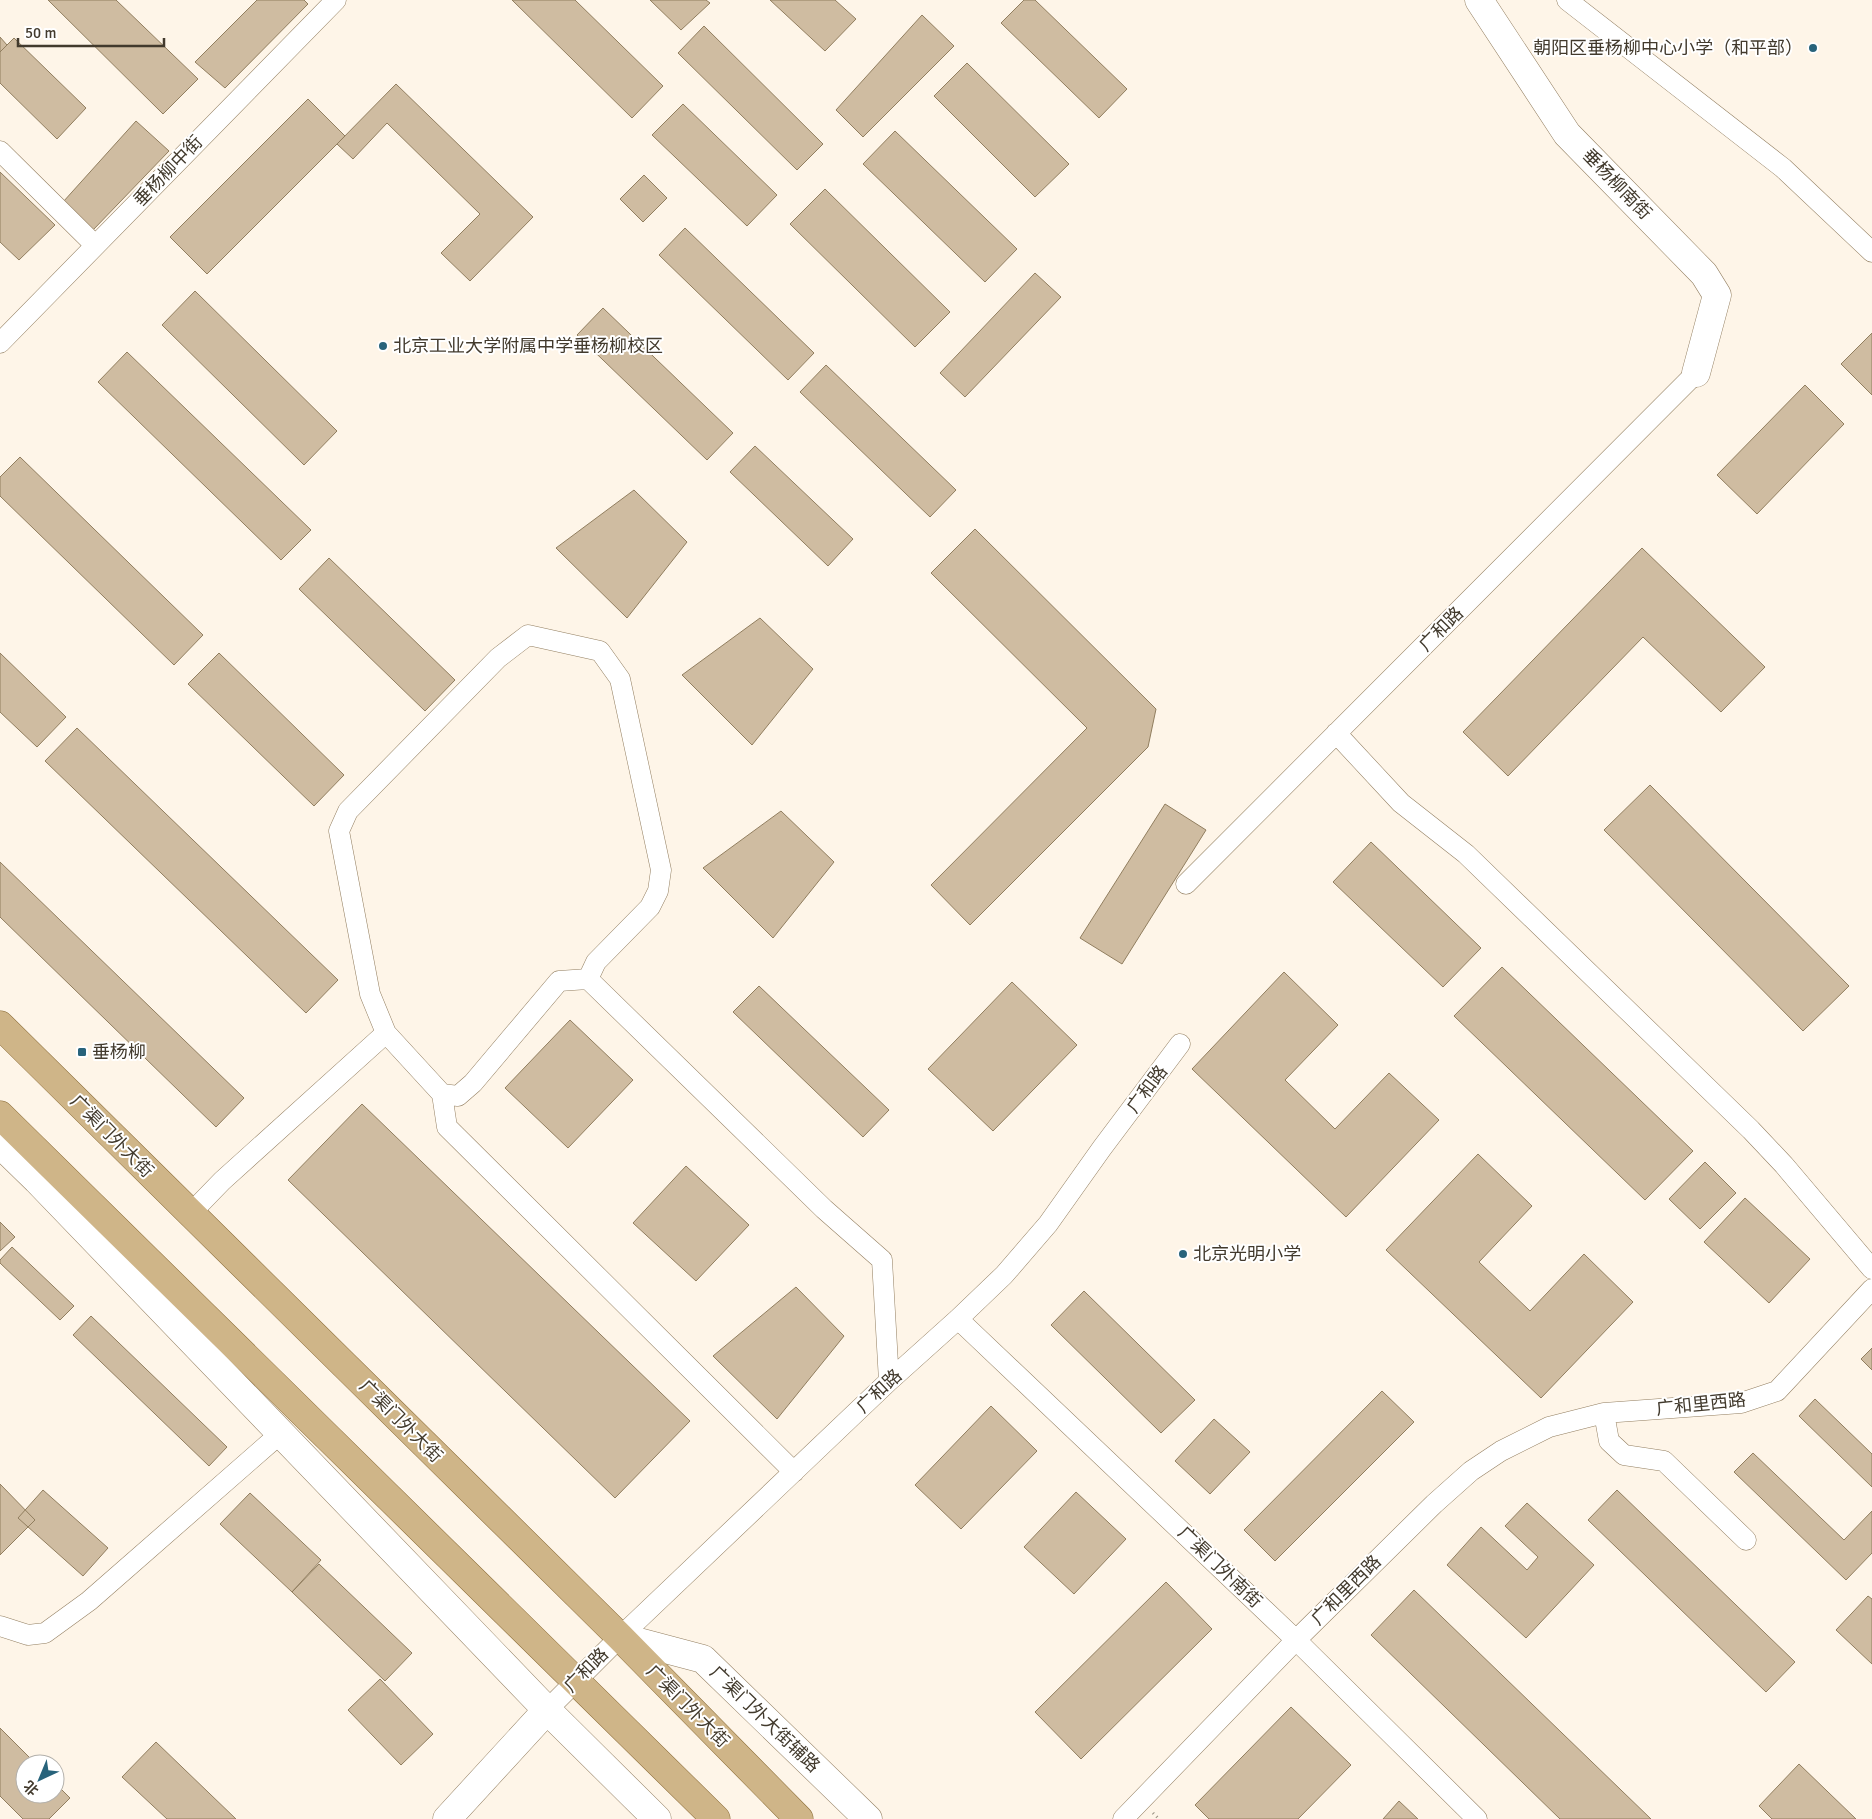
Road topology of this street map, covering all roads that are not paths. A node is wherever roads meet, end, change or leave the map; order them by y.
1 (336, 0) edge
2 (1480, 0) edge
3 (1567, 0) edge
4 (0, 151) edge
5 (95, 245) junction
6 (1872, 252) edge
7 (0, 342) edge
8 (1696, 373) joint
9 (1336, 733) junction
10 (1186, 884) dead end
11 (588, 979) junction
12 (0, 1025) edge
13 (386, 1033) junction
14 (1180, 1044) dead end
15 (442, 1094) junction
16 (0, 1115) edge
17 (0, 1144) edge
18 (191, 1213) junction
19 (1872, 1269) edge
20 (1872, 1289) edge
21 (958, 1319) junction
22 (889, 1381) junction
23 (1604, 1412) junction
24 (281, 1433) junction
25 (794, 1472) junction
26 (1746, 1540) dead end
27 (0, 1626) edge
28 (620, 1637) junction
29 (1296, 1640) junction
30 (576, 1681) junction
31 (547, 1710) junction
32 (447, 1819) edge
33 (657, 1819) edge
34 (716, 1819) edge
35 (798, 1819) edge
36 (868, 1819) edge
37 (1123, 1819) edge
38 (1477, 1819) edge

1 - 5 street, 垂杨柳中街
2 - 8 street, 垂杨柳南街
3 - 6 street
4 - 5 street
5 - 7 street, 垂杨柳中街
8 - 9 street, 广和路
9 - 10 street, 广和路
9 - 19 street
11 - 13 street
11 - 15 street
11 - 22 street
12 - 18 main road, 广渠门外大街
13 - 15 street
13 - 18 street
14 - 21 street, 广和路
15 - 25 street
16 - 30 main road
17 - 24 street
18 - 28 main road, 广渠门外大街
20 - 23 street, 广和里西路
21 - 22 street, 广和路
21 - 29 street, 广渠门外南街
22 - 25 street, 广和路
23 - 26 street
23 - 29 street, 广和里西路
24 - 27 street
24 - 31 street
25 - 28 street, 广和路
28 - 30 street, 广和路
28 - 35 main road, 广渠门外大街
28 - 36 street, 广渠门外大街辅路
29 - 37 street, 广和里西路
29 - 38 street, 广渠门外南街
30 - 31 street, 广和路
30 - 34 main road
31 - 32 street
31 - 33 street

